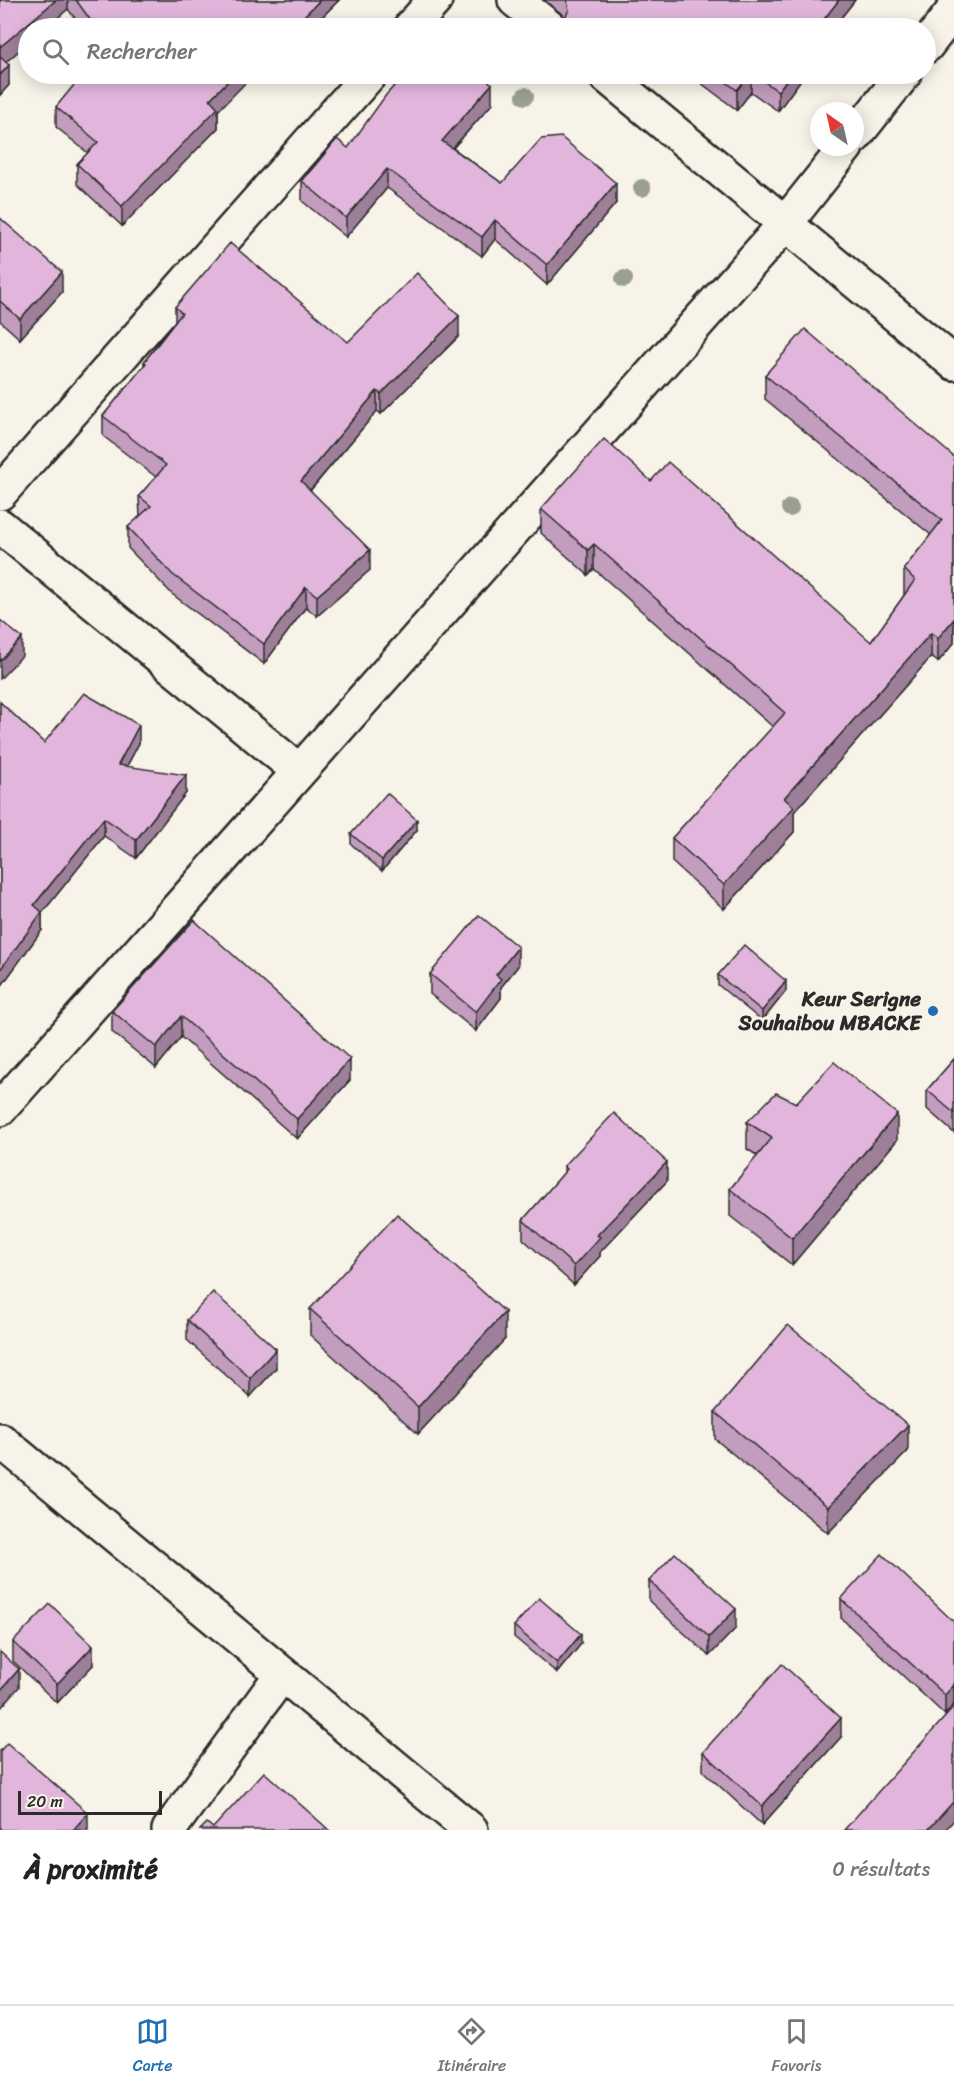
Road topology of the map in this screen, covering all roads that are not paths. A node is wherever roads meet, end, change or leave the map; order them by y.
1 (435, 0) edge
2 (515, 0) edge
3 (954, 10) edge
4 (419, 18) edge
5 (538, 18) edge
6 (936, 33) edge
7 (361, 84) edge
8 (616, 84) edge
9 (896, 84) edge
10 (864, 125) edge
11 (839, 156) edge
12 (785, 224) junction
13 (954, 363) edge
14 (0, 493) edge
15 (0, 526) edge
16 (299, 771) junction
17 (0, 1109) edge
18 (0, 1440) edge
19 (282, 1674) junction
20 (169, 1830) edge
21 (471, 1830) edge

1 - 4 street
2 - 5 street
3 - 6 street
7 - 14 street
8 - 12 street
9 - 10 street
11 - 12 street
12 - 13 street
12 - 16 street
15 - 16 street
16 - 17 street
18 - 19 street
19 - 20 street
19 - 21 street

